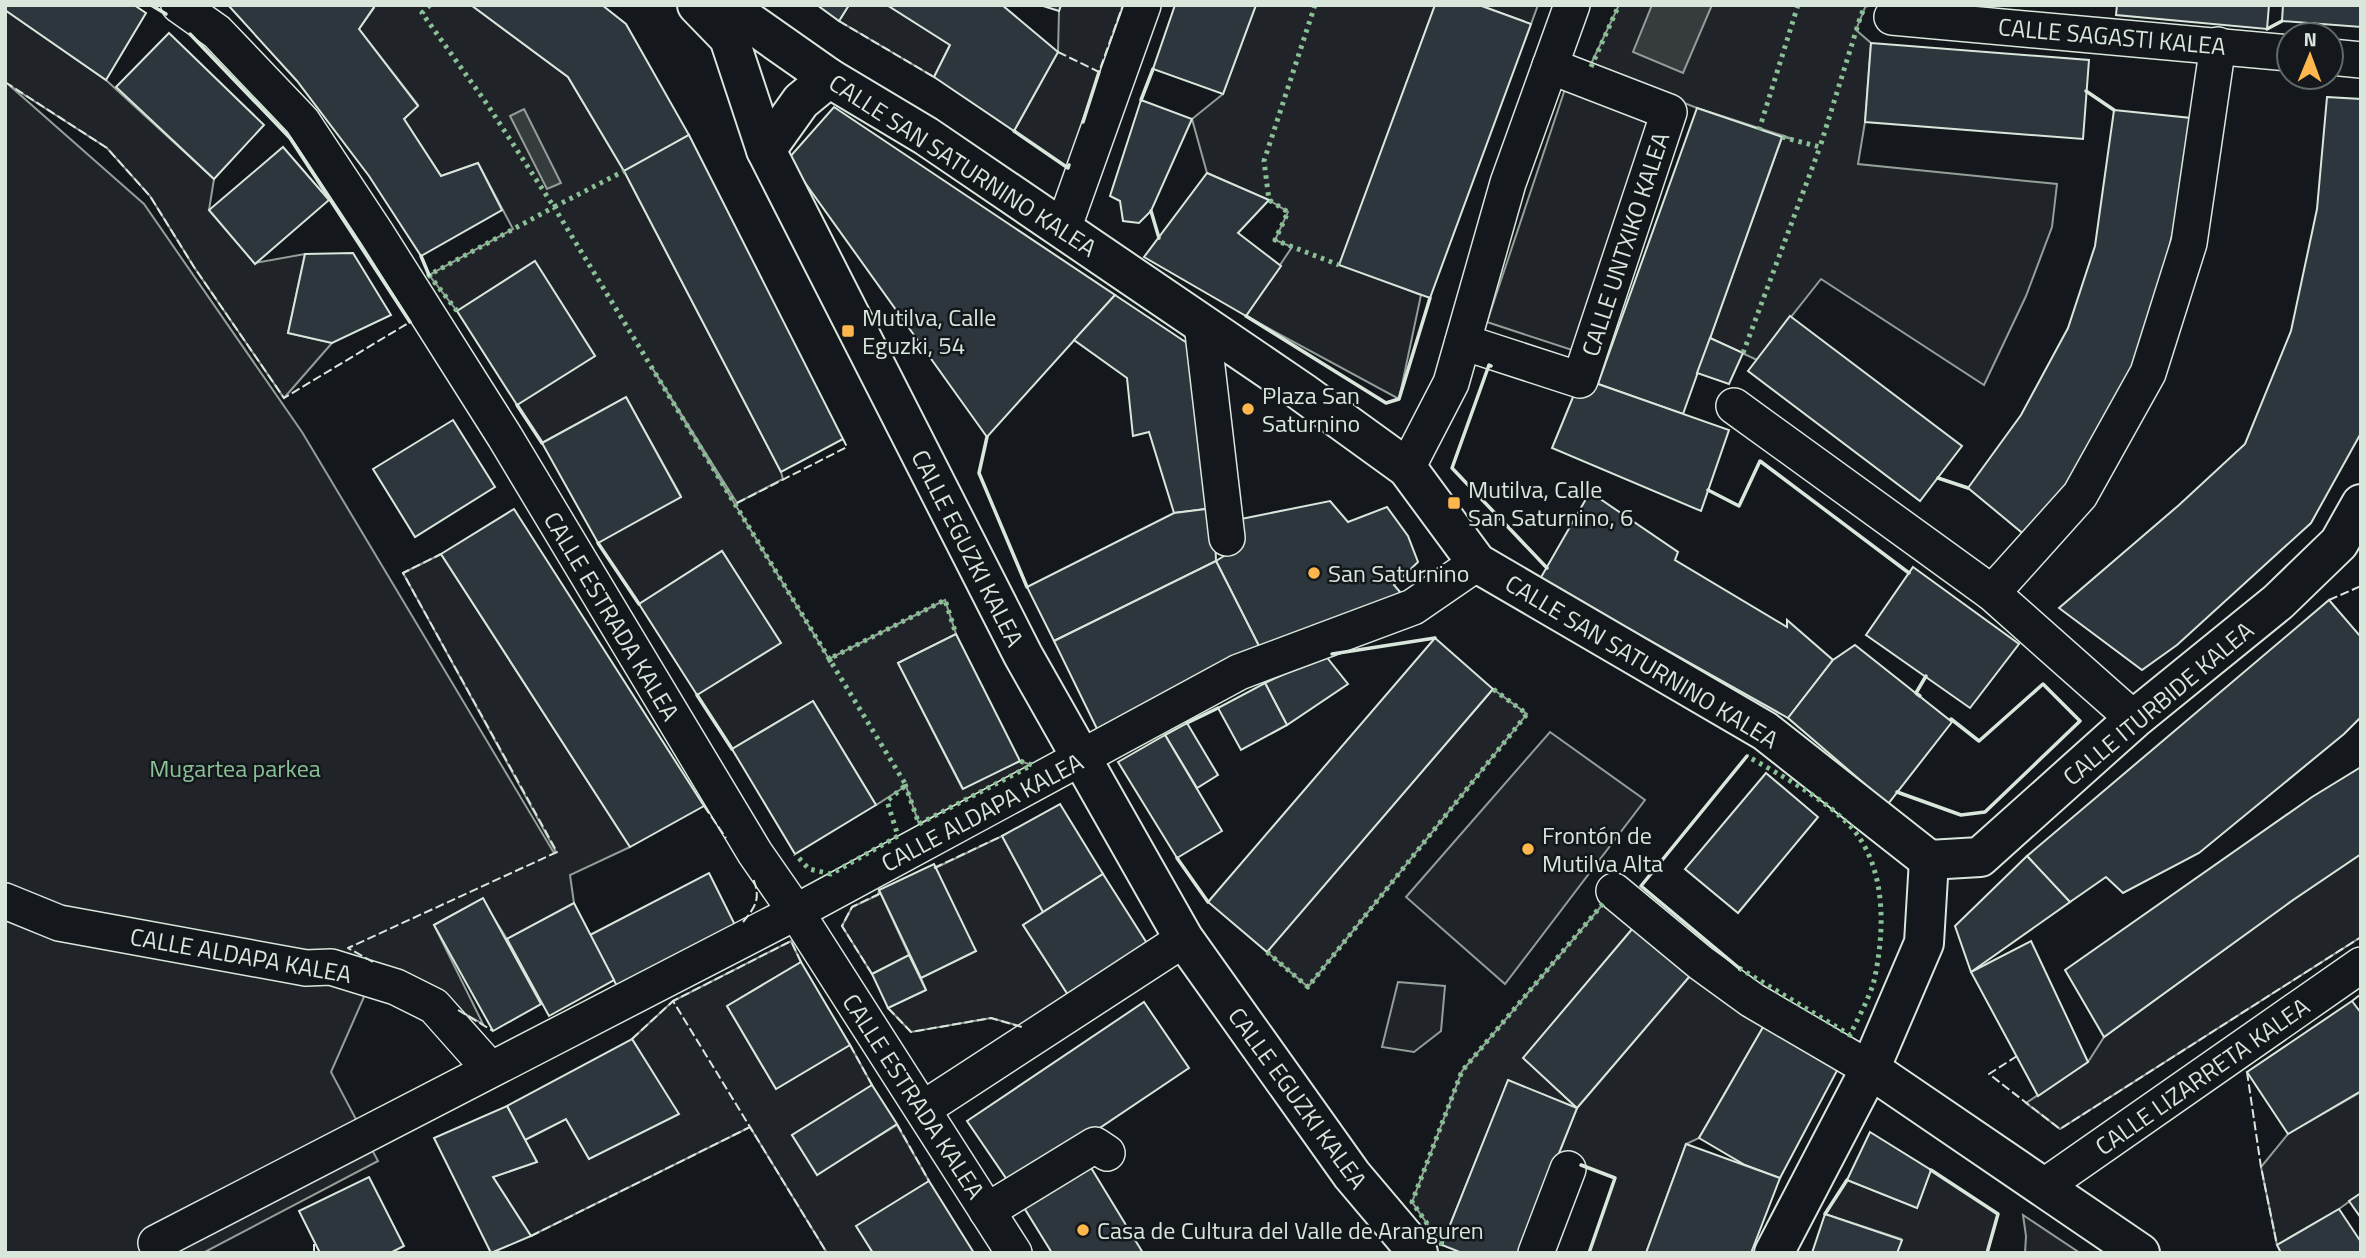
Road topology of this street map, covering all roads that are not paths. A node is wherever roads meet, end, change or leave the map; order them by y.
1 (179, 5) edge
2 (696, 5) edge
3 (726, 5) edge
4 (1143, 5) edge
5 (1572, 5) edge
6 (1892, 17) dead end
7 (2218, 46) junction
8 (2275, 51) edge
9 (1550, 66) junction
10 (829, 78) junction
11 (766, 150) junction
12 (1063, 229) junction
13 (1202, 324) junction
14 (1463, 342) junction
15 (1734, 406) dead end
16 (1407, 468) junction
17 (2361, 504) edge
18 (1227, 538) dead end
19 (2350, 550) edge
20 (1477, 563) junction
21 (1992, 593) junction
22 (2134, 719) junction
23 (1082, 759) junction
24 (1929, 860) junction
25 (1614, 891) dead end
26 (5, 901) edge
27 (796, 912) junction
28 (1184, 939) junction
29 (2361, 965) edge
30 (490, 1069) junction
31 (1870, 1069) junction
32 (923, 1109) junction
33 (1107, 1153) dead end
34 (1568, 1169) dead end
35 (2043, 1187) junction
36 (987, 1211) junction
37 (156, 1243) dead end
38 (1014, 1253) edge
39 (1418, 1253) edge
40 (1536, 1253) edge
41 (1774, 1253) edge
42 (2140, 1253) edge

1 - 27 street, CALLE ESTRADA KALEA
2 - 11 street, CALLE EGUZKI KALEA
3 - 10 street, CALLE SAN SATURNINO KALEA
4 - 12 street
5 - 9 street
6 - 7 street, CALLE SAGASTI KALEA
7 - 8 street, CALLE SAGASTI KALEA
7 - 21 street
9 - 14 street
9 - 14 street, CALLE UNTXIKO KALEA
10 - 11 street
10 - 12 street, CALLE SAN SATURNINO KALEA
11 - 23 street, CALLE EGUZKI KALEA
12 - 13 street, CALLE SAN SATURNINO KALEA
13 - 16 street, CALLE SAN SATURNINO KALEA
13 - 18 street
14 - 16 street
15 - 21 street
16 - 20 street, CALLE SAN SATURNINO KALEA
17 - 19 street, CALLE ITURBIDE KALEA
19 - 22 street, CALLE ITURBIDE KALEA
20 - 23 street, CALLE ALDAPA KALEA
20 - 24 street, CALLE SAN SATURNINO KALEA
21 - 22 street
22 - 24 street, CALLE ITURBIDE KALEA
23 - 27 street, CALLE ALDAPA KALEA
23 - 28 street, CALLE EGUZKI KALEA
24 - 31 street
25 - 31 street
26 - 30 street, CALLE ALDAPA KALEA
27 - 30 street, CALLE ALDAPA KALEA
27 - 32 street, CALLE ESTRADA KALEA
28 - 32 street
28 - 39 street, CALLE EGUZKI KALEA
29 - 35 street, CALLE LIZARRETA KALEA
30 - 37 street, CALLE ALDAPA KALEA
31 - 35 street
31 - 41 street
32 - 36 street, CALLE ESTRADA KALEA
33 - 36 street
34 - 40 street
35 - 42 street
36 - 38 street, CALLE ESTRADA KALEA

